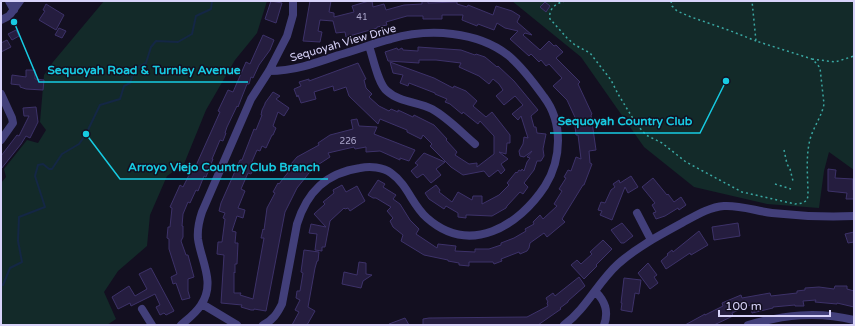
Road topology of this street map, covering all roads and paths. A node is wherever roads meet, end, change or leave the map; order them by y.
1 (9, 1) edge
2 (20, 1) edge
3 (293, 1) edge
4 (565, 1) edge
5 (574, 1) edge
6 (579, 1) edge
7 (671, 1) edge
8 (752, 1) edge
9 (14, 10) junction
10 (1, 20) edge
11 (756, 41) junction
12 (369, 46) junction
13 (854, 56) edge
14 (812, 59) junction
15 (269, 72) junction
16 (1, 94) edge
17 (1, 140) edge
18 (475, 144) dead end
19 (784, 150) dead end
20 (793, 181) dead end
21 (775, 184) dead end
22 (791, 189) dead end
23 (637, 213) dead end
24 (854, 216) edge
25 (651, 240) junction
26 (595, 291) junction
27 (202, 304) junction
28 (142, 309) dead end
29 (854, 320) edge
30 (152, 325) edge
31 (181, 325) edge
32 (237, 325) edge
33 (262, 325) edge
34 (564, 325) edge
35 (604, 325) edge
36 (748, 325) edge

1 - 9 street
2 - 9 street
3 - 15 street
4 - 14 path
5 - 6 path
7 - 11 path
8 - 11 path
9 - 10 street
11 - 14 path
12 - 15 street, Sequoyah View Drive
12 - 18 street
12 - 33 street, Sequoyah View Drive
13 - 14 path
15 - 27 street
16 - 17 street
19 - 20 path
21 - 22 path
23 - 25 street
24 - 25 street
25 - 26 street
26 - 34 street
26 - 35 street
27 - 31 street
27 - 32 street
28 - 30 street
29 - 36 street

